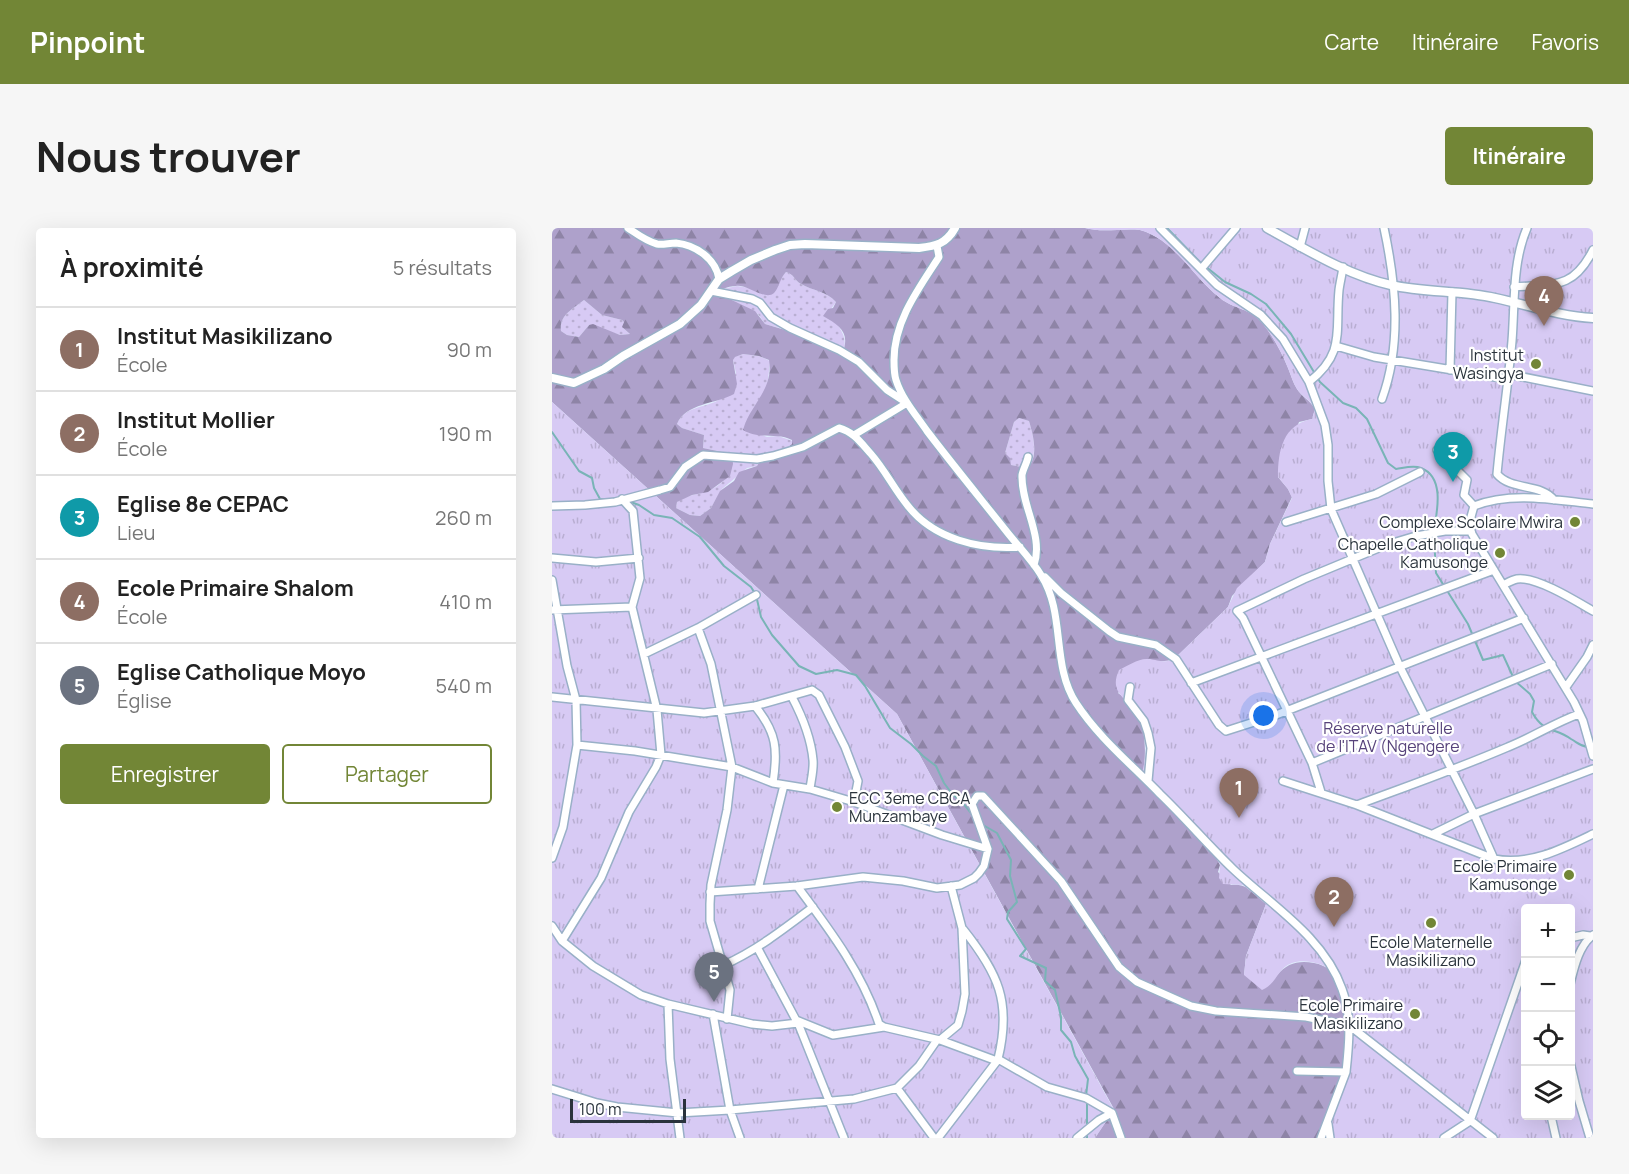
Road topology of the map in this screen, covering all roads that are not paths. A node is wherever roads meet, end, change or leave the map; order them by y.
1 (628, 228) edge
2 (955, 228) edge
3 (1160, 228) edge
4 (1236, 228) edge
5 (1267, 228) edge
6 (1305, 228) edge
7 (1384, 228) edge
8 (1527, 228) edge
9 (937, 246) junction
10 (1300, 247) junction
11 (1593, 250) edge
12 (1343, 267) junction
13 (1201, 269) junction
14 (719, 279) junction
15 (1393, 286) junction
16 (1514, 287) junction
17 (711, 291) junction
18 (1452, 292) junction
19 (1514, 304) junction
20 (1593, 318) edge
21 (1336, 346) junction
22 (1393, 361) junction
23 (1450, 370) junction
24 (1507, 376) junction
25 (552, 378) edge
26 (1309, 382) junction
27 (1593, 391) edge
28 (1382, 399) dead end
29 (907, 403) junction
30 (854, 435) junction
31 (1437, 450) dead end
32 (1028, 457) dead end
33 (1420, 472) dead end
34 (619, 500) junction
35 (1554, 500) junction
36 (1593, 504) edge
37 (552, 506) edge
38 (1474, 506) junction
39 (1331, 509) junction
40 (1286, 522) dead end
41 (1470, 531) junction
42 (1020, 547) junction
43 (552, 558) edge
44 (639, 558) junction
45 (1352, 560) junction
46 (1034, 565) junction
47 (1494, 570) junction
48 (1041, 573) junction
49 (552, 580) edge
50 (1503, 585) junction
51 (756, 595) dead end
52 (632, 607) junction
53 (555, 610) edge
54 (1593, 611) edge
55 (1378, 614) junction
56 (1524, 618) junction
57 (698, 628) junction
58 (1593, 645) edge
59 (644, 654) junction
60 (1262, 657) junction
61 (1552, 664) junction
62 (1400, 667) junction
63 (1191, 683) junction
64 (1130, 687) dead end
65 (1566, 687) junction
66 (552, 697) edge
67 (792, 697) junction
68 (576, 700) junction
69 (755, 706) junction
70 (657, 710) junction
71 (1287, 710) junction
72 (721, 712) junction
73 (1579, 714) junction
74 (1426, 718) junction
75 (1593, 720) edge
76 (1582, 721) junction
77 (577, 745) junction
78 (661, 755) junction
79 (1593, 756) edge
80 (1312, 763) junction
81 (732, 767) junction
82 (1593, 769) edge
83 (1451, 771) junction
84 (1148, 781) junction
85 (1283, 781) dead end
86 (773, 783) junction
87 (784, 785) junction
88 (810, 789) junction
89 (1321, 792) junction
90 (854, 802) junction
91 (1357, 805) junction
92 (1474, 814) junction
93 (1433, 834) junction
94 (1593, 834) edge
95 (988, 849) junction
96 (552, 858) edge
97 (1494, 859) junction
98 (797, 886) junction
99 (951, 886) junction
100 (758, 889) junction
101 (710, 892) junction
102 (813, 907) junction
103 (552, 926) edge
104 (962, 928) junction
105 (1591, 936) edge
106 (1575, 937) edge
107 (561, 939) junction
108 (552, 943) edge
109 (757, 947) junction
110 (724, 964) junction
111 (1575, 967) edge
112 (1521, 974) edge
113 (668, 1004) junction
114 (713, 1014) junction
115 (727, 1019) junction
116 (797, 1021) junction
117 (1350, 1026) junction
118 (884, 1027) junction
119 (938, 1040) junction
120 (998, 1060) junction
121 (1571, 1066) edge
122 (1297, 1071) dead end
123 (1346, 1072) junction
124 (897, 1088) junction
125 (552, 1089) edge
126 (829, 1100) junction
127 (730, 1110) junction
128 (678, 1113) junction
129 (1112, 1113) junction
130 (1552, 1120) edge
131 (1328, 1121) junction
132 (1470, 1121) junction
133 (680, 1138) edge
134 (740, 1138) edge
135 (844, 1138) edge
136 (936, 1138) edge
137 (1077, 1138) edge
138 (1121, 1138) edge
139 (1321, 1138) edge
140 (1330, 1138) edge
141 (1444, 1138) edge
142 (1493, 1138) edge
143 (1556, 1138) edge
144 (1590, 1138) edge

1 - 14 street
2 - 9 street
3 - 13 street
4 - 13 street
5 - 10 street
6 - 10 street
7 - 15 street
8 - 16 street
9 - 14 street
9 - 29 street
10 - 12 street
11 - 16 street
12 - 15 street
12 - 21 street
13 - 26 street
14 - 17 street
15 - 18 street
15 - 22 street
16 - 19 street
17 - 25 street
17 - 29 street
18 - 19 street
18 - 23 street
19 - 20 street
19 - 24 street
21 - 22 street
21 - 26 street
22 - 23 street
22 - 28 street
23 - 24 street
24 - 27 street
24 - 35 street
26 - 39 street
29 - 30 street
29 - 42 street
30 - 34 street
30 - 42 street
31 - 38 street
32 - 46 street
33 - 39 street
34 - 37 street
34 - 44 street
35 - 36 street
35 - 38 street
38 - 41 street
39 - 40 street
39 - 45 street
41 - 45 street
41 - 47 street
42 - 46 street
43 - 44 street
44 - 52 street
45 - 55 street
45 - 60 street
46 - 48 street
47 - 50 street
47 - 55 street
48 - 63 street
48 - 84 street
49 - 53 street
50 - 54 street
50 - 56 street
51 - 57 street
52 - 53 street
52 - 59 street
53 - 68 street
55 - 60 street
55 - 62 street
56 - 61 street
56 - 62 street
57 - 59 street
57 - 72 street
58 - 65 street
59 - 70 street
60 - 63 street
60 - 71 street
61 - 65 street
61 - 74 street
62 - 71 street
62 - 74 street
63 - 71 street
64 - 84 street
65 - 73 street
66 - 68 street
67 - 69 street
67 - 88 street
67 - 90 street
68 - 70 street
68 - 77 street
69 - 72 street
69 - 86 street
70 - 72 street
70 - 78 street
71 - 80 street
72 - 81 street
73 - 76 street
73 - 83 street
74 - 80 street
74 - 83 street
75 - 76 street
76 - 79 street
77 - 78 street
77 - 96 street
78 - 81 street
78 - 107 street
80 - 89 street
81 - 86 street
81 - 101 street
82 - 92 street
83 - 91 street
83 - 92 street
84 - 117 street
85 - 89 street
86 - 87 street
87 - 88 street
87 - 100 street
88 - 90 street
89 - 91 street
90 - 95 street
91 - 93 street
92 - 93 street
92 - 97 street
93 - 97 street
94 - 97 street
95 - 99 street
95 - 117 street
98 - 99 street
98 - 100 street
98 - 102 street
99 - 104 street
100 - 101 street
101 - 110 street
102 - 109 street
102 - 118 street
103 - 107 street
104 - 119 street
104 - 120 street
105 - 106 street
105 - 111 street
107 - 108 street
107 - 113 street
109 - 110 street
109 - 116 street
110 - 115 street
112 - 132 street
113 - 114 street
113 - 128 street
114 - 115 street
114 - 127 street
115 - 116 street
116 - 118 street
116 - 126 street
117 - 123 street
117 - 132 street
118 - 119 street
119 - 120 street
119 - 124 street
120 - 129 street
120 - 136 street
121 - 144 street
122 - 123 street
123 - 131 street
124 - 126 street
124 - 136 street
125 - 128 street
126 - 127 street
126 - 135 street
127 - 128 street
127 - 134 street
128 - 133 street
129 - 137 street
129 - 138 street
130 - 143 street
131 - 139 street
131 - 140 street
132 - 141 street
132 - 142 street

